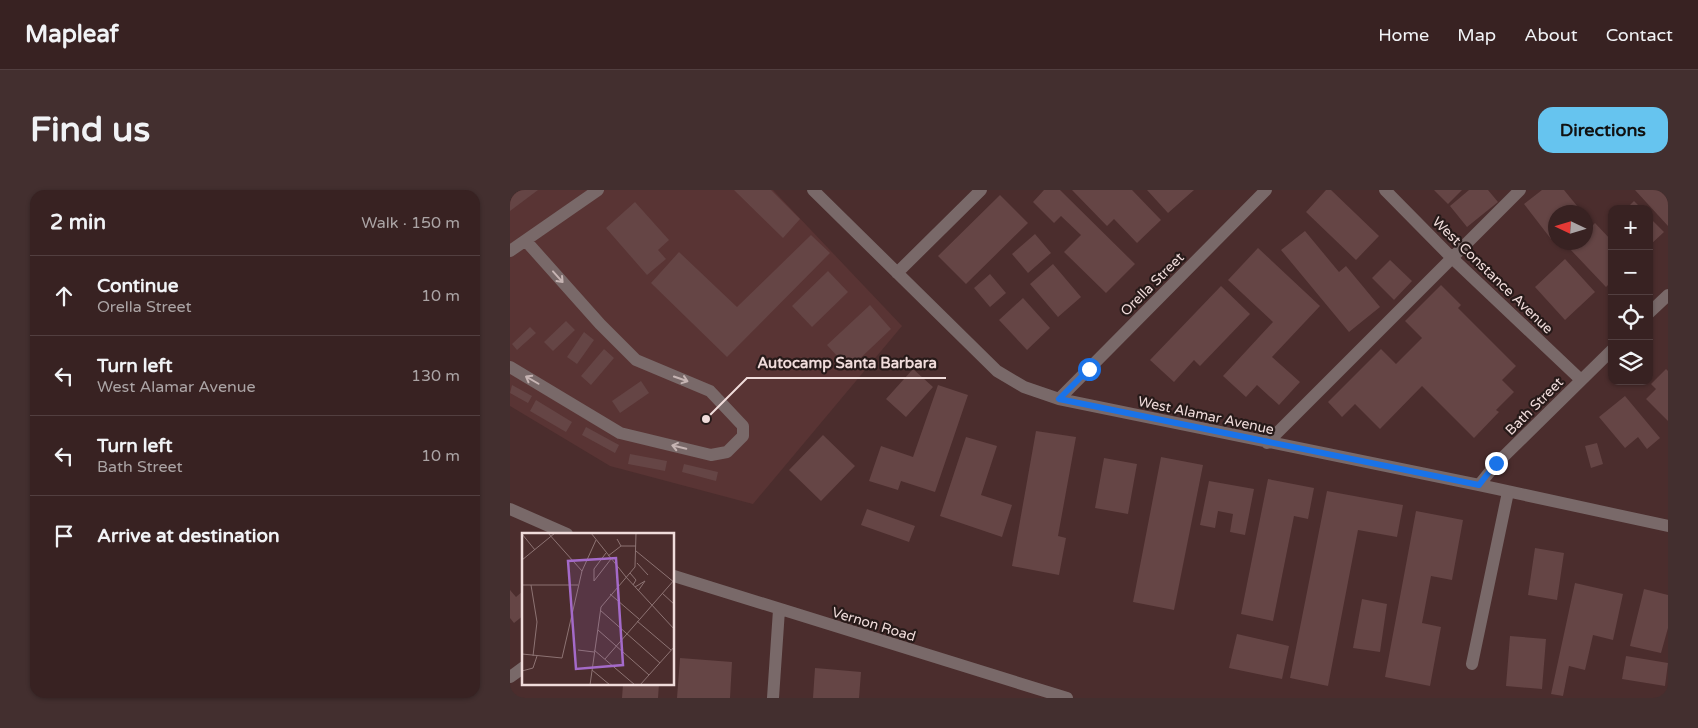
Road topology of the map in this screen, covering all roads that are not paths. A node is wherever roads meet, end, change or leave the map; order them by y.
1 (598, 190) edge
2 (813, 190) edge
3 (981, 190) edge
4 (1266, 190) edge
5 (1385, 190) edge
6 (1520, 190) edge
7 (526, 241) junction
8 (510, 251) edge
9 (1451, 257) junction
10 (896, 273) junction
11 (1668, 294) edge
12 (1653, 309) edge
13 (1608, 354) edge
14 (510, 367) edge
15 (1581, 380) junction
16 (1059, 399) junction
17 (1267, 443) junction
18 (1479, 485) junction
19 (1508, 492) junction
20 (510, 509) edge
21 (1668, 526) edge
22 (565, 533) edge
23 (675, 576) edge
24 (780, 610) junction
25 (1472, 664) dead end
26 (522, 668) edge
27 (510, 677) edge
28 (773, 698) edge
29 (1067, 698) edge

1 - 7 street
2 - 10 street, West Alamar Avenue
3 - 10 street
4 - 16 street, Orella Street
5 - 9 street, West Constance Avenue
6 - 9 street
7 - 8 street
7 -> 14 street
9 - 15 street, West Constance Avenue
9 - 17 street
10 - 16 street, West Alamar Avenue
11 - 12 street
13 - 15 street, Bath Street
15 - 18 street, Bath Street
16 - 17 street, West Alamar Avenue
17 - 18 street, West Alamar Avenue
18 - 19 street, West Alamar Avenue
19 - 21 street, West Alamar Avenue
19 - 25 street
20 - 22 street
23 - 24 street, Vernon Road
24 - 28 street
24 - 29 street, Vernon Road
26 - 27 street

